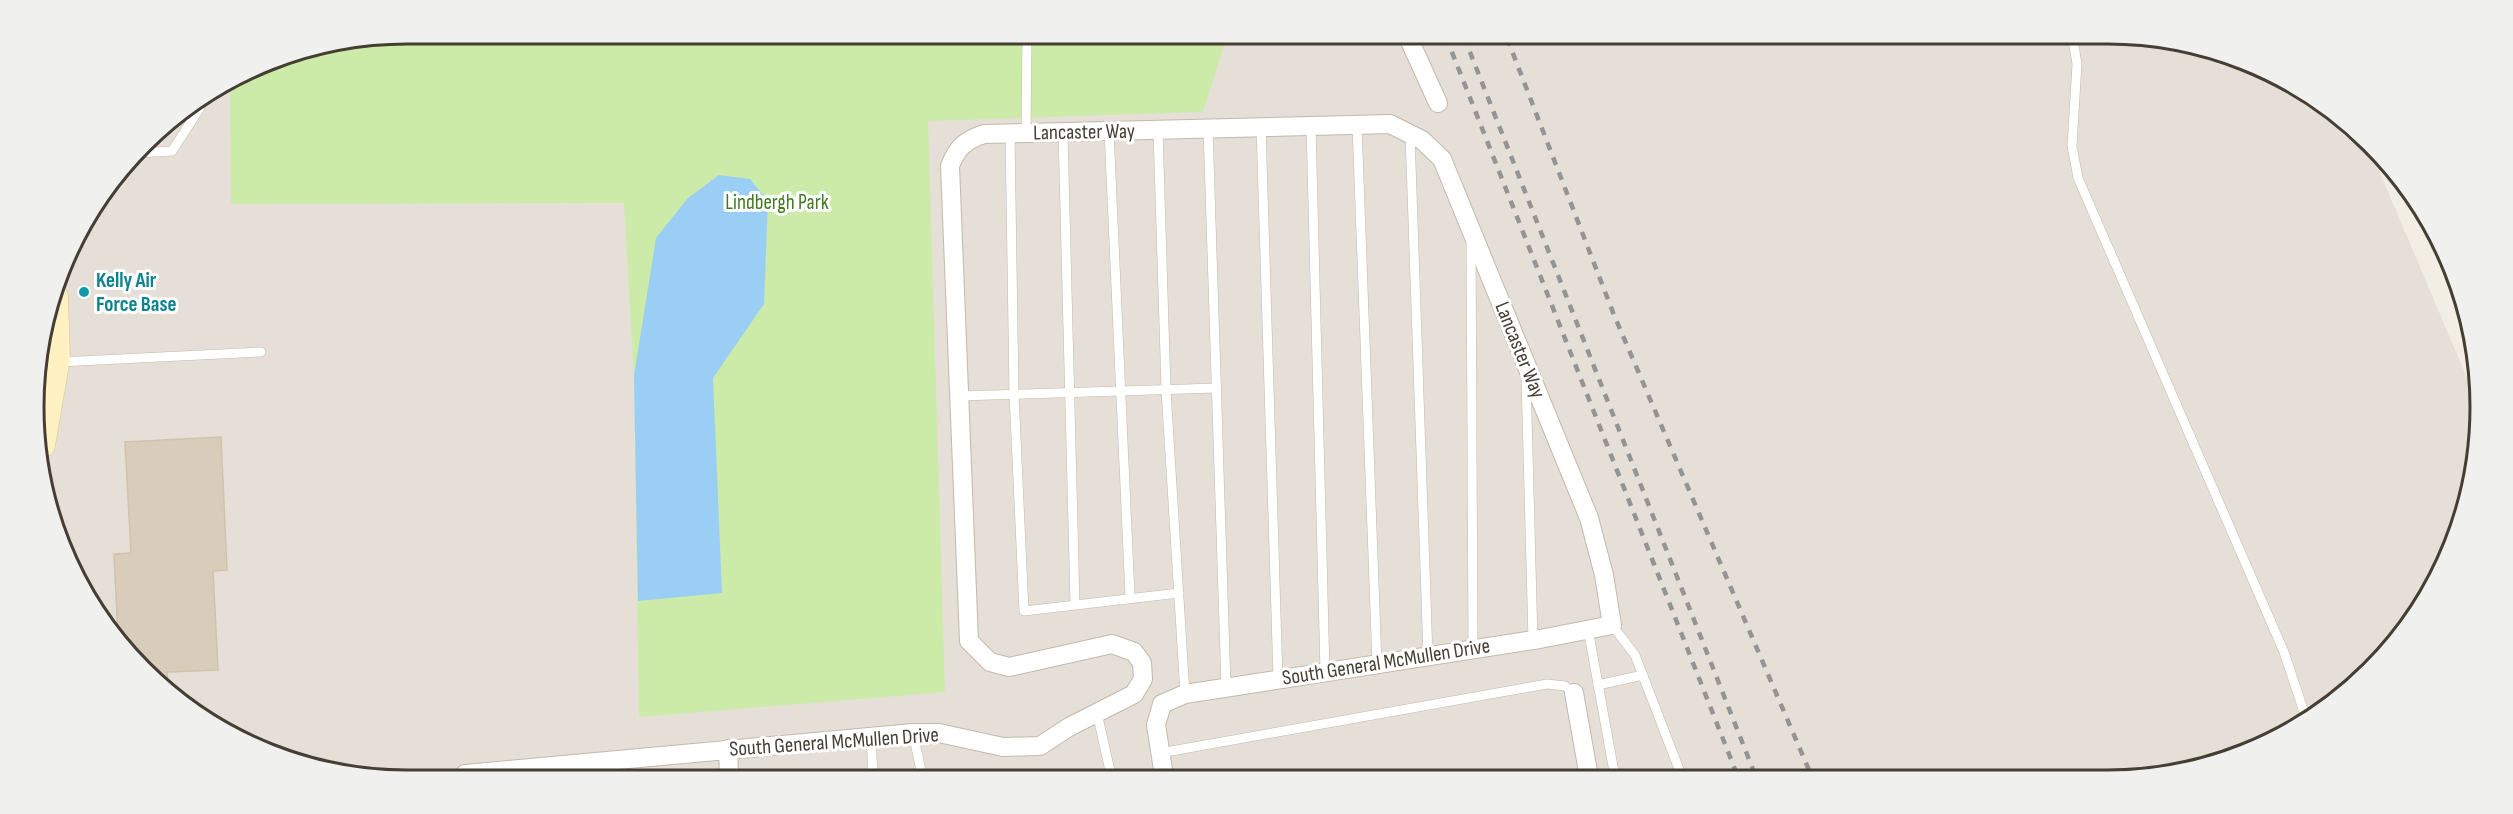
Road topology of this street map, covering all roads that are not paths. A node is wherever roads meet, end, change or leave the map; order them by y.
1 (1026, 44) edge
2 (1411, 44) edge
3 (2074, 44) edge
4 (1438, 103) dead end
5 (199, 109) edge
6 (1357, 125) junction
7 (1311, 126) junction
8 (1261, 127) junction
9 (1208, 128) junction
10 (1158, 130) junction
11 (1109, 131) junction
12 (1063, 132) junction
13 (1018, 133) junction
14 (1410, 134) junction
15 (148, 153) edge
16 (1470, 228) junction
17 (55, 316) edge
18 (261, 352) dead end
19 (1525, 362) junction
20 (56, 363) junction
21 (1217, 388) junction
22 (1166, 390) junction
23 (1121, 391) junction
24 (1068, 392) junction
25 (1014, 394) junction
26 (959, 396) junction
27 (44, 432) edge
28 (1179, 593) junction
29 (1130, 597) junction
30 (1075, 604) junction
31 (1612, 625) junction
32 (1588, 629) junction
33 (1533, 640) junction
34 (1473, 649) junction
35 (1428, 656) junction
36 (1377, 664) junction
37 (1325, 672) junction
38 (1643, 675) junction
39 (1278, 679) junction
40 (1598, 684) junction
41 (1226, 687) junction
42 (1574, 693) joint
43 (1185, 694) junction
44 (1119, 703) joint
45 (2304, 712) edge
46 (1096, 713) junction
47 (913, 733) junction
48 (871, 737) junction
49 (728, 749) junction
50 (1160, 753) junction
51 (613, 768) edge
52 (564, 770) edge
53 (729, 770) edge
54 (873, 770) edge
55 (921, 770) edge
56 (1110, 770) edge
57 (1163, 770) edge
58 (1588, 770) edge
59 (1613, 770) edge
60 (1679, 770) edge

1 - 13 lane
2 - 4 street
3 - 45 lane
5 - 15 lane
6 - 7 street, Lancaster Way
6 - 14 street, Lancaster Way
6 - 36 lane
7 - 8 street, Lancaster Way
7 - 37 lane
8 - 9 street, Lancaster Way
8 - 39 lane
9 - 10 street, Lancaster Way
9 - 21 lane
10 - 11 street, Lancaster Way
10 - 22 lane
11 - 12 street, Lancaster Way
11 - 23 lane
12 - 13 street, Lancaster Way
12 - 24 lane
13 - 25 lane
13 - 26 street, Lancaster Way
14 - 16 street, Lancaster Way
14 - 35 lane
16 - 19 street, Lancaster Way
16 - 34 lane
17 - 20 main road
18 - 20 lane
19 - 31 street, Lancaster Way
19 - 33 lane
20 - 27 main road
21 - 22 lane
21 - 41 lane
22 - 23 lane
22 - 28 lane
23 - 24 lane
23 - 29 lane
24 - 25 lane
24 - 30 lane
25 - 26 lane
25 - 30 lane
26 - 44 street, Lancaster Way
28 - 29 lane
28 - 43 lane
29 - 30 lane
31 - 32 street, South General McMullen Drive
31 - 38 lane
32 - 33 street, South General McMullen Drive
32 - 40 lane
33 - 34 street, South General McMullen Drive
34 - 35 street, South General McMullen Drive
35 - 36 street, South General McMullen Drive
36 - 37 street, South General McMullen Drive
37 - 39 street, South General McMullen Drive
38 - 40 lane
38 - 60 lane
39 - 41 street, South General McMullen Drive
40 - 59 lane
41 - 43 street, South General McMullen Drive
42 - 50 lane
42 - 58 street
43 - 50 street, South General McMullen Drive
44 - 46 street, South General McMullen Drive
46 - 47 street, South General McMullen Drive
46 - 56 lane
47 - 48 street, South General McMullen Drive
47 - 55 lane
48 - 49 street, South General McMullen Drive
48 - 54 lane
49 - 51 street, South General McMullen Drive
49 - 53 street
50 - 57 street
51 - 52 street, South General McMullen Drive

